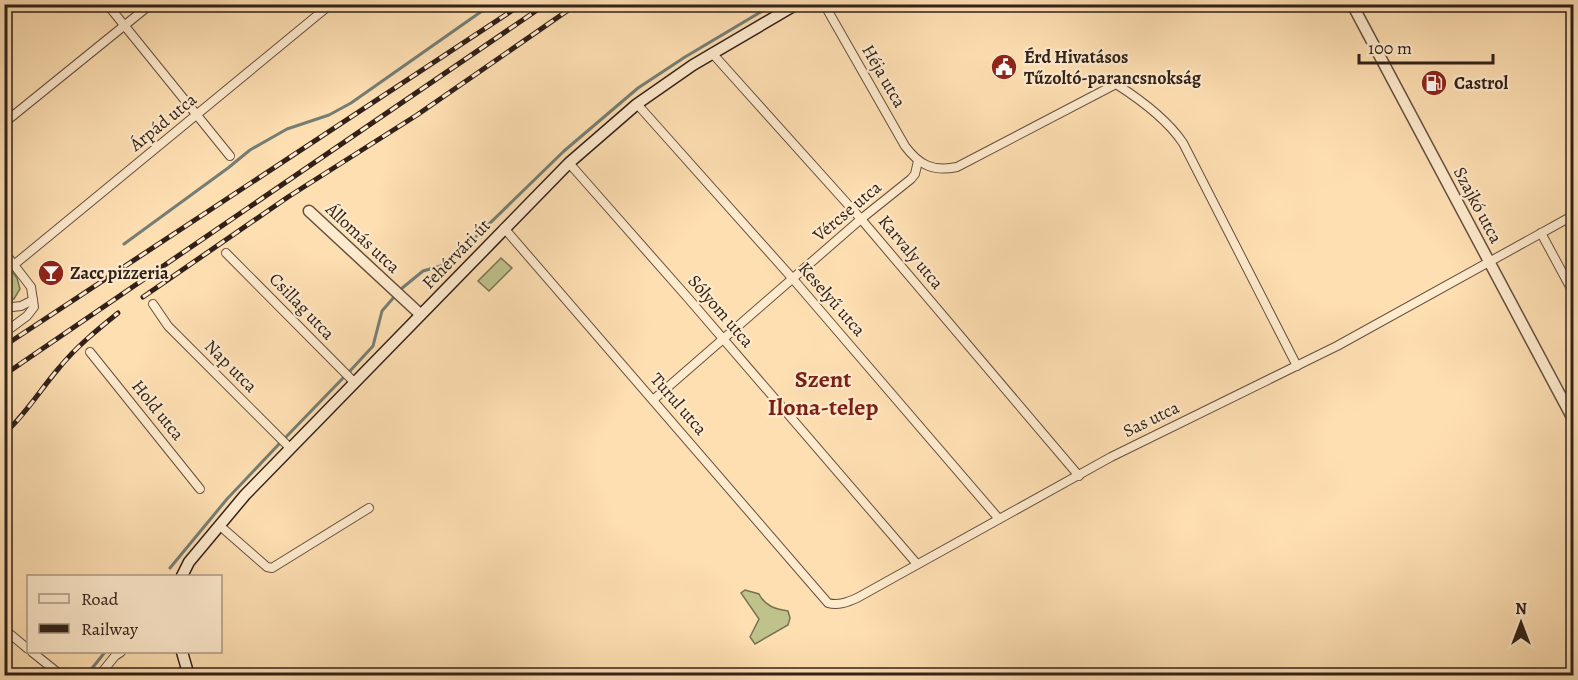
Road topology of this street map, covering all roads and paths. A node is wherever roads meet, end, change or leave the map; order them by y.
1 (107, 4) edge
2 (151, 4) edge
3 (331, 4) edge
4 (797, 4) edge
5 (824, 4) edge
6 (1352, 4) edge
7 (124, 26) junction
8 (712, 53) junction
9 (637, 104) junction
10 (197, 115) junction
11 (4, 123) edge
12 (230, 156) dead end
13 (918, 161) junction
14 (569, 163) junction
15 (309, 211) dead end
16 (1574, 215) edge
17 (861, 219) junction
18 (504, 228) junction
19 (1540, 232) junction
20 (4, 252) edge
21 (226, 253) dead end
22 (1489, 260) junction
23 (15, 264) junction
24 (793, 279) junction
25 (1574, 294) edge
26 (33, 300) junction
27 (153, 304) dead end
28 (4, 308) edge
29 (420, 314) junction
30 (4, 333) edge
31 (723, 338) junction
32 (90, 351) dead end
33 (1297, 366) junction
34 (354, 382) junction
35 (653, 400) junction
36 (1574, 421) edge
37 (290, 448) junction
38 (1079, 476) junction
39 (200, 489) dead end
40 (369, 508) dead end
41 (999, 519) junction
42 (219, 525) junction
43 (917, 564) junction
44 (182, 575) edge
45 (828, 603) joint
46 (4, 629) edge
47 (27, 648) edge
48 (34, 653) edge
49 (119, 653) edge
50 (183, 653) edge
51 (62, 675) edge
52 (99, 675) edge
53 (189, 675) edge

1 - 7 street
2 - 7 street
3 - 10 street, Árpád utca
4 - 8 main road, Fehérvári út
5 - 13 street, Héja utca
6 - 22 main road, Szajkó utca
7 - 10 street
7 - 11 street
8 - 9 main road, Fehérvári út
8 - 17 street, Karvaly utca
9 - 14 main road, Fehérvári út
9 - 24 street, Keselyű utca
10 - 12 street
10 - 23 street, Árpád utca
13 - 17 street, Vércse utca
13 - 33 street
14 - 18 main road, Fehérvári út
14 - 31 street, Sólyom utca
15 - 29 main road, Állomás utca
16 - 19 street, Sas utca
17 - 24 street, Vércse utca
17 - 38 street, Karvaly utca
18 - 29 main road, Fehérvári út
18 - 35 street, Turul utca
19 - 22 street, Sas utca
19 - 25 street
20 - 23 street
21 - 34 street, Csillag utca
22 - 33 street, Sas utca
22 - 36 main road, Szajkó utca
23 - 26 street
24 - 31 street, Vércse utca
24 - 41 street, Keselyű utca
26 - 28 street
26 - 30 street
27 - 37 street, Nap utca
29 - 34 main road, Fehérvári út
31 - 35 street, Vércse utca
31 - 43 street, Sólyom utca
32 - 39 street, Hold utca
33 - 38 street, Sas utca
34 - 37 main road, Fehérvári út
35 - 45 street, Turul utca
37 - 42 main road, Fehérvári út
38 - 41 street, Sas utca
40 - 42 street
41 - 43 street, Sas utca
42 - 44 main road, Fehérvári út
43 - 45 street, Sas utca
46 - 47 street
48 - 51 street
49 - 52 street
50 - 53 main road

